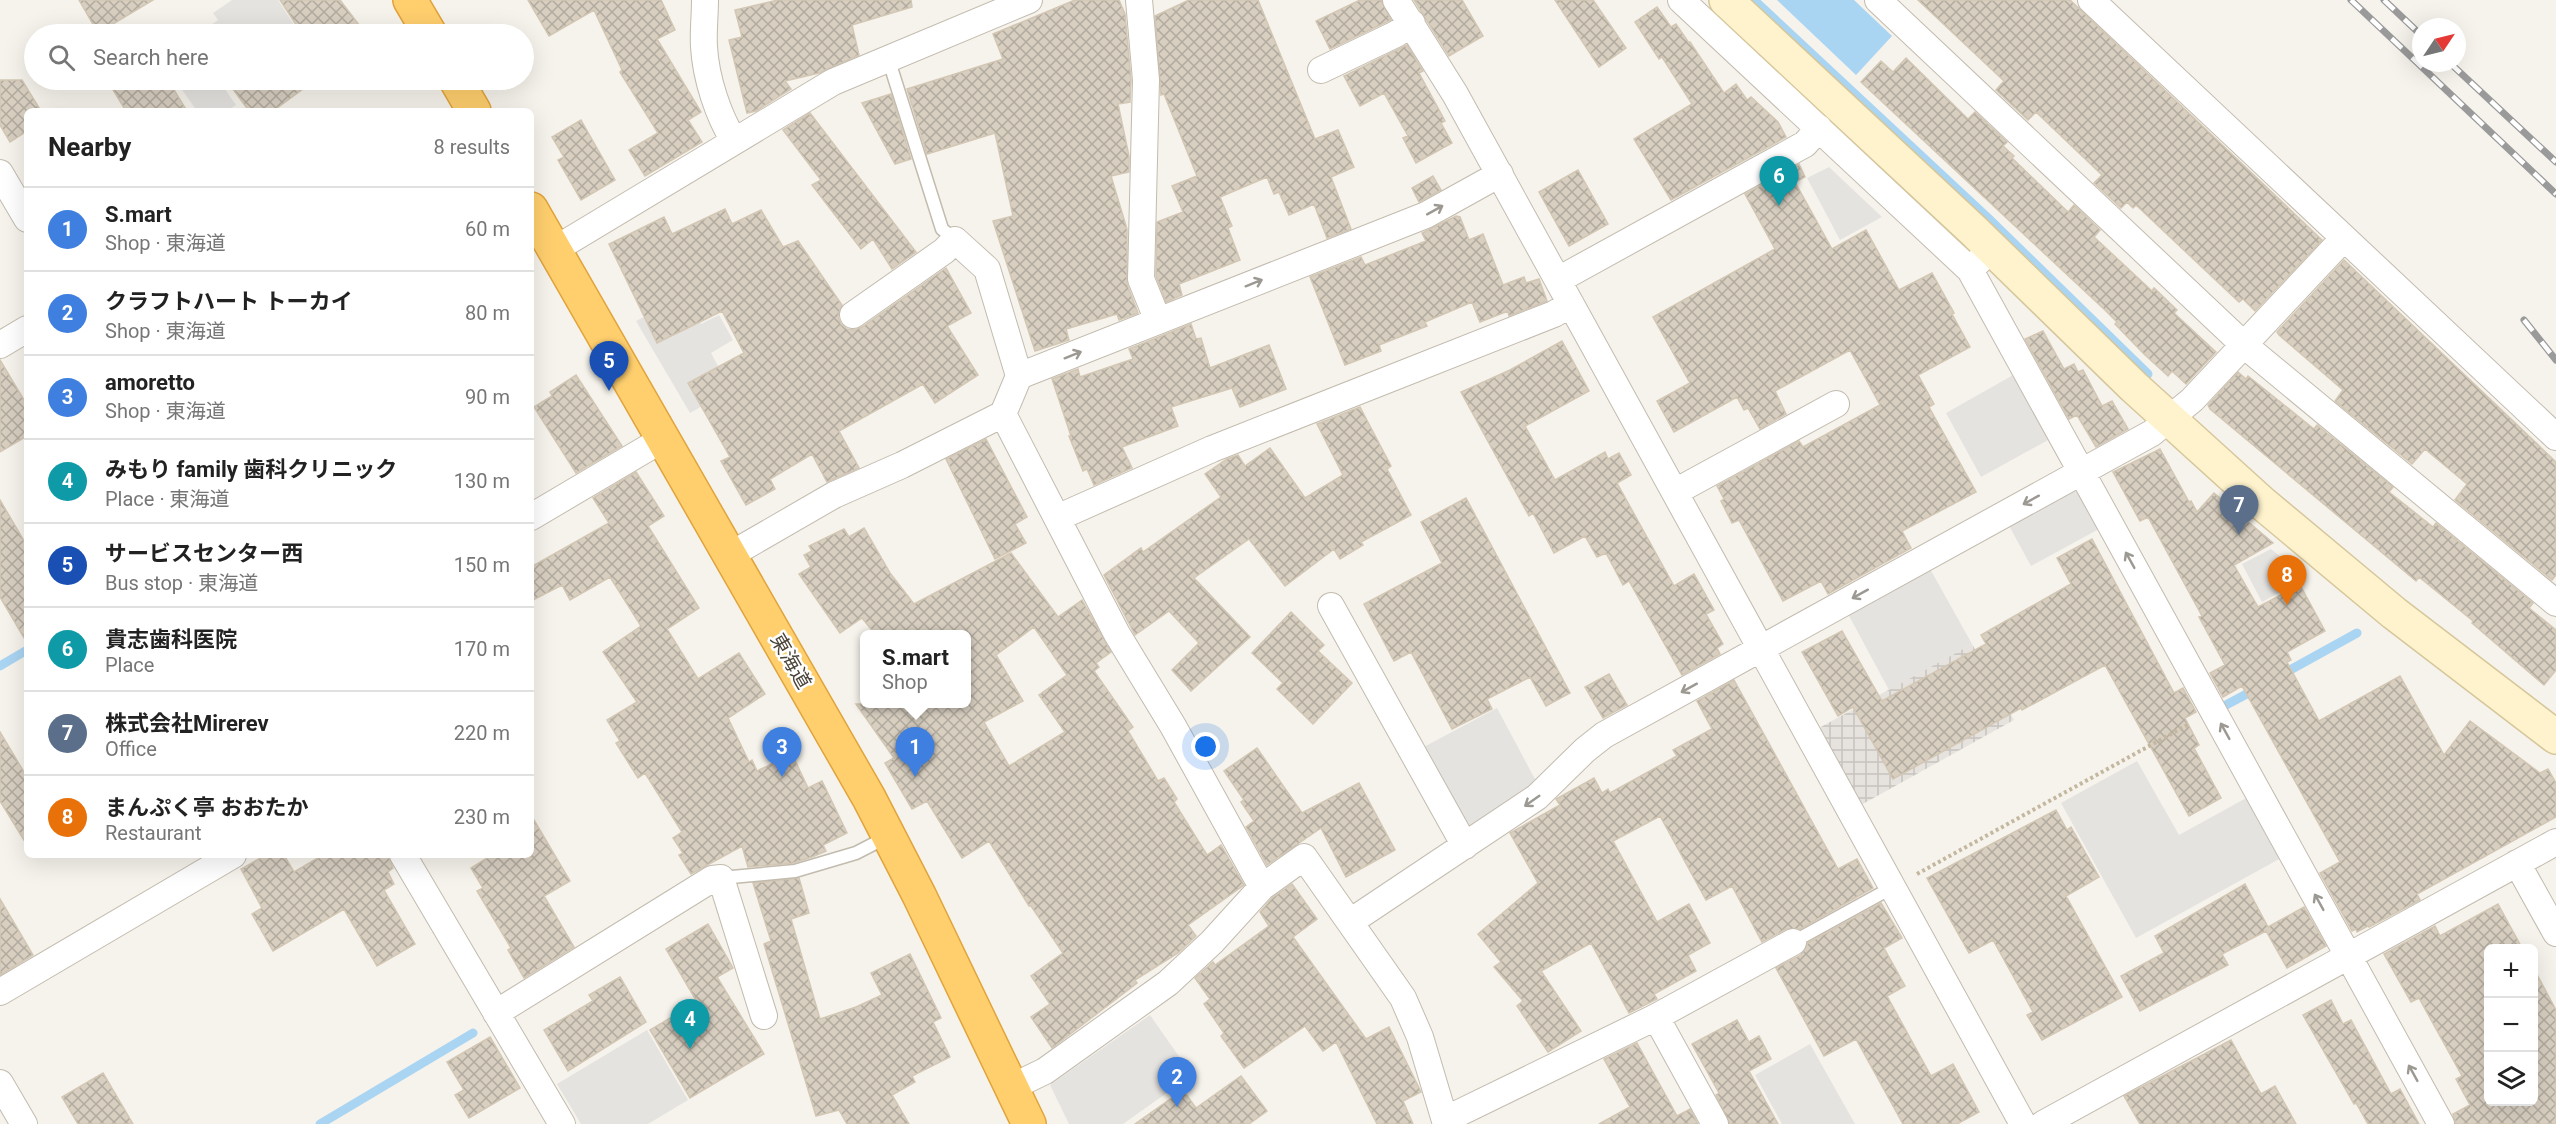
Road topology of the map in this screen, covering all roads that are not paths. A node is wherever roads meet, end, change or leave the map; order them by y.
1 (410, 0) edge
2 (705, 0) edge
3 (1029, 0) edge
4 (1139, 0) edge
5 (1395, 0) edge
6 (1682, 0) edge
7 (1726, 0) edge
8 (1878, 0) edge
9 (2091, 0) edge
10 (1412, 23) junction
11 (424, 24) edge
12 (888, 58) junction
13 (1321, 70) dead end
14 (462, 90) edge
15 (472, 108) edge
16 (1819, 128) junction
17 (734, 141) junction
18 (0, 173) edge
19 (1500, 174) junction
20 (24, 214) edge
21 (534, 214) edge
22 (2344, 238) junction
23 (955, 240) junction
24 (554, 250) junction
25 (1981, 259) junction
26 (1558, 280) junction
27 (1571, 304) junction
28 (853, 315) dead end
29 (1158, 321) junction
30 (24, 331) edge
31 (0, 345) edge
32 (2244, 345) junction
33 (1019, 376) junction
34 (1836, 404) dead end
35 (1003, 414) junction
36 (2169, 420) junction
37 (2556, 437) edge
38 (663, 439) junction
39 (2082, 472) junction
40 (1675, 492) junction
41 (534, 515) edge
42 (1057, 518) junction
43 (730, 555) junction
44 (2556, 603) edge
45 (1331, 606) dead end
46 (1761, 649) junction
47 (2556, 736) edge
48 (888, 836) junction
49 (2556, 842) edge
50 (1464, 846) junction
51 (228, 858) edge
52 (405, 858) edge
53 (2517, 863) junction
54 (721, 878) junction
55 (1262, 887) junction
56 (1893, 887) junction
57 (1350, 922) junction
58 (2556, 933) edge
59 (1793, 942) joint
60 (2349, 956) junction
61 (0, 992) edge
62 (496, 1014) junction
63 (764, 1016) dead end
64 (1656, 1017) junction
65 (0, 1083) edge
66 (1012, 1087) junction
67 (1445, 1121) edge
68 (24, 1124) edge
69 (562, 1124) edge
70 (1029, 1124) edge
71 (1715, 1124) edge
72 (2023, 1124) edge
73 (2043, 1124) edge
74 (2441, 1124) edge

1 - 11 highway
2 - 17 street
3 - 12 street
4 - 29 street
5 - 10 street
6 - 16 street
7 - 25 street
8 - 32 street
9 - 22 street
10 - 13 street
10 - 19 street
12 - 17 street
12 - 23 lane
14 - 15 highway
16 - 25 street
16 - 26 street
17 - 24 street
18 - 20 street
19 - 26 street
29 -> 19 street
21 - 24 highway, 東海道
22 - 32 street
22 - 37 street
23 - 28 street
23 - 33 street
24 - 38 highway, 東海道
25 - 36 street
25 - 39 street
26 - 27 street
27 - 40 street
27 - 42 street
33 -> 29 street
30 - 31 street
32 - 36 street
32 - 44 street
33 - 35 street
34 - 40 street
35 - 42 street
35 - 43 street
36 - 39 street
36 - 47 street
38 - 41 street
38 - 43 highway, 東海道
39 -> 46 street
60 -> 39 street
40 - 46 street
42 - 55 street
43 - 48 highway, 東海道
45 - 50 street
46 -> 50 street
46 - 56 street
48 - 54 lane
48 - 66 highway, 東海道
49 - 53 street
50 - 57 street
51 - 61 street
52 - 62 street
53 - 58 street
53 - 60 street
54 - 62 street
54 - 63 street
55 - 57 street
55 - 66 street
56 - 59 lane
56 - 72 street
57 - 67 street
59 - 64 street
60 - 73 street
74 -> 60 street
62 - 69 street
64 - 67 street
64 - 71 street
65 - 68 street
66 - 70 highway, 東海道

